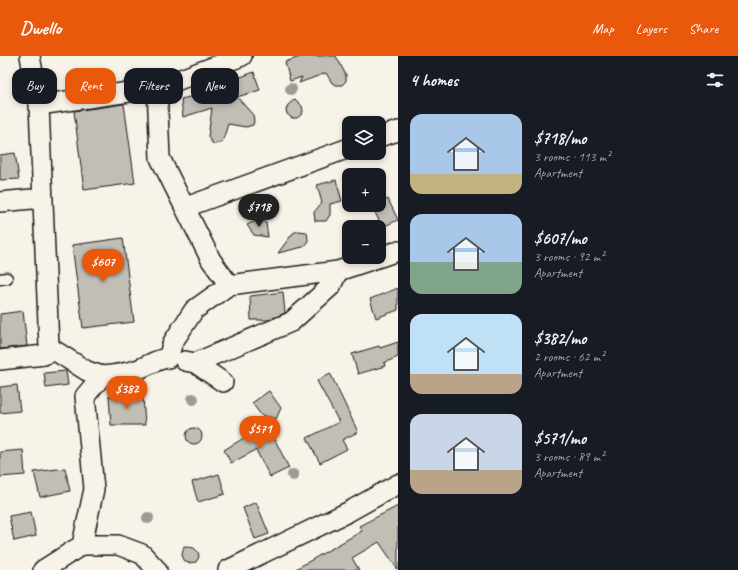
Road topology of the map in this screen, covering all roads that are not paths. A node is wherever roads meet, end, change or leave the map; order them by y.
1 (30, 56) edge
2 (242, 56) edge
3 (183, 78) edge
4 (124, 93) edge
5 (158, 104) edge
6 (39, 105) junction
7 (398, 131) edge
8 (386, 135) edge
9 (342, 151) edge
10 (43, 198) junction
11 (0, 202) edge
12 (186, 207) junction
13 (398, 251) edge
14 (338, 271) junction
15 (229, 285) junction
16 (49, 347) junction
17 (168, 358) junction
18 (0, 360) edge
19 (195, 363) junction
20 (102, 376) junction
21 (223, 382) dead end
22 (398, 484) edge
23 (82, 545) junction
24 (43, 570) edge
25 (157, 570) edge
26 (228, 570) edge

1 - 6 street
2 - 3 street
4 - 6 street
5 - 12 street
6 - 10 street
7 - 8 street
9 - 12 street
10 - 11 street
10 - 16 street
12 - 15 street
13 - 14 street
14 - 15 street
14 - 19 street
15 - 17 street
16 - 18 street
16 - 20 street
17 - 19 street
17 - 20 street
19 - 21 street
20 - 23 street
22 - 26 street
23 - 24 street
23 - 25 street

